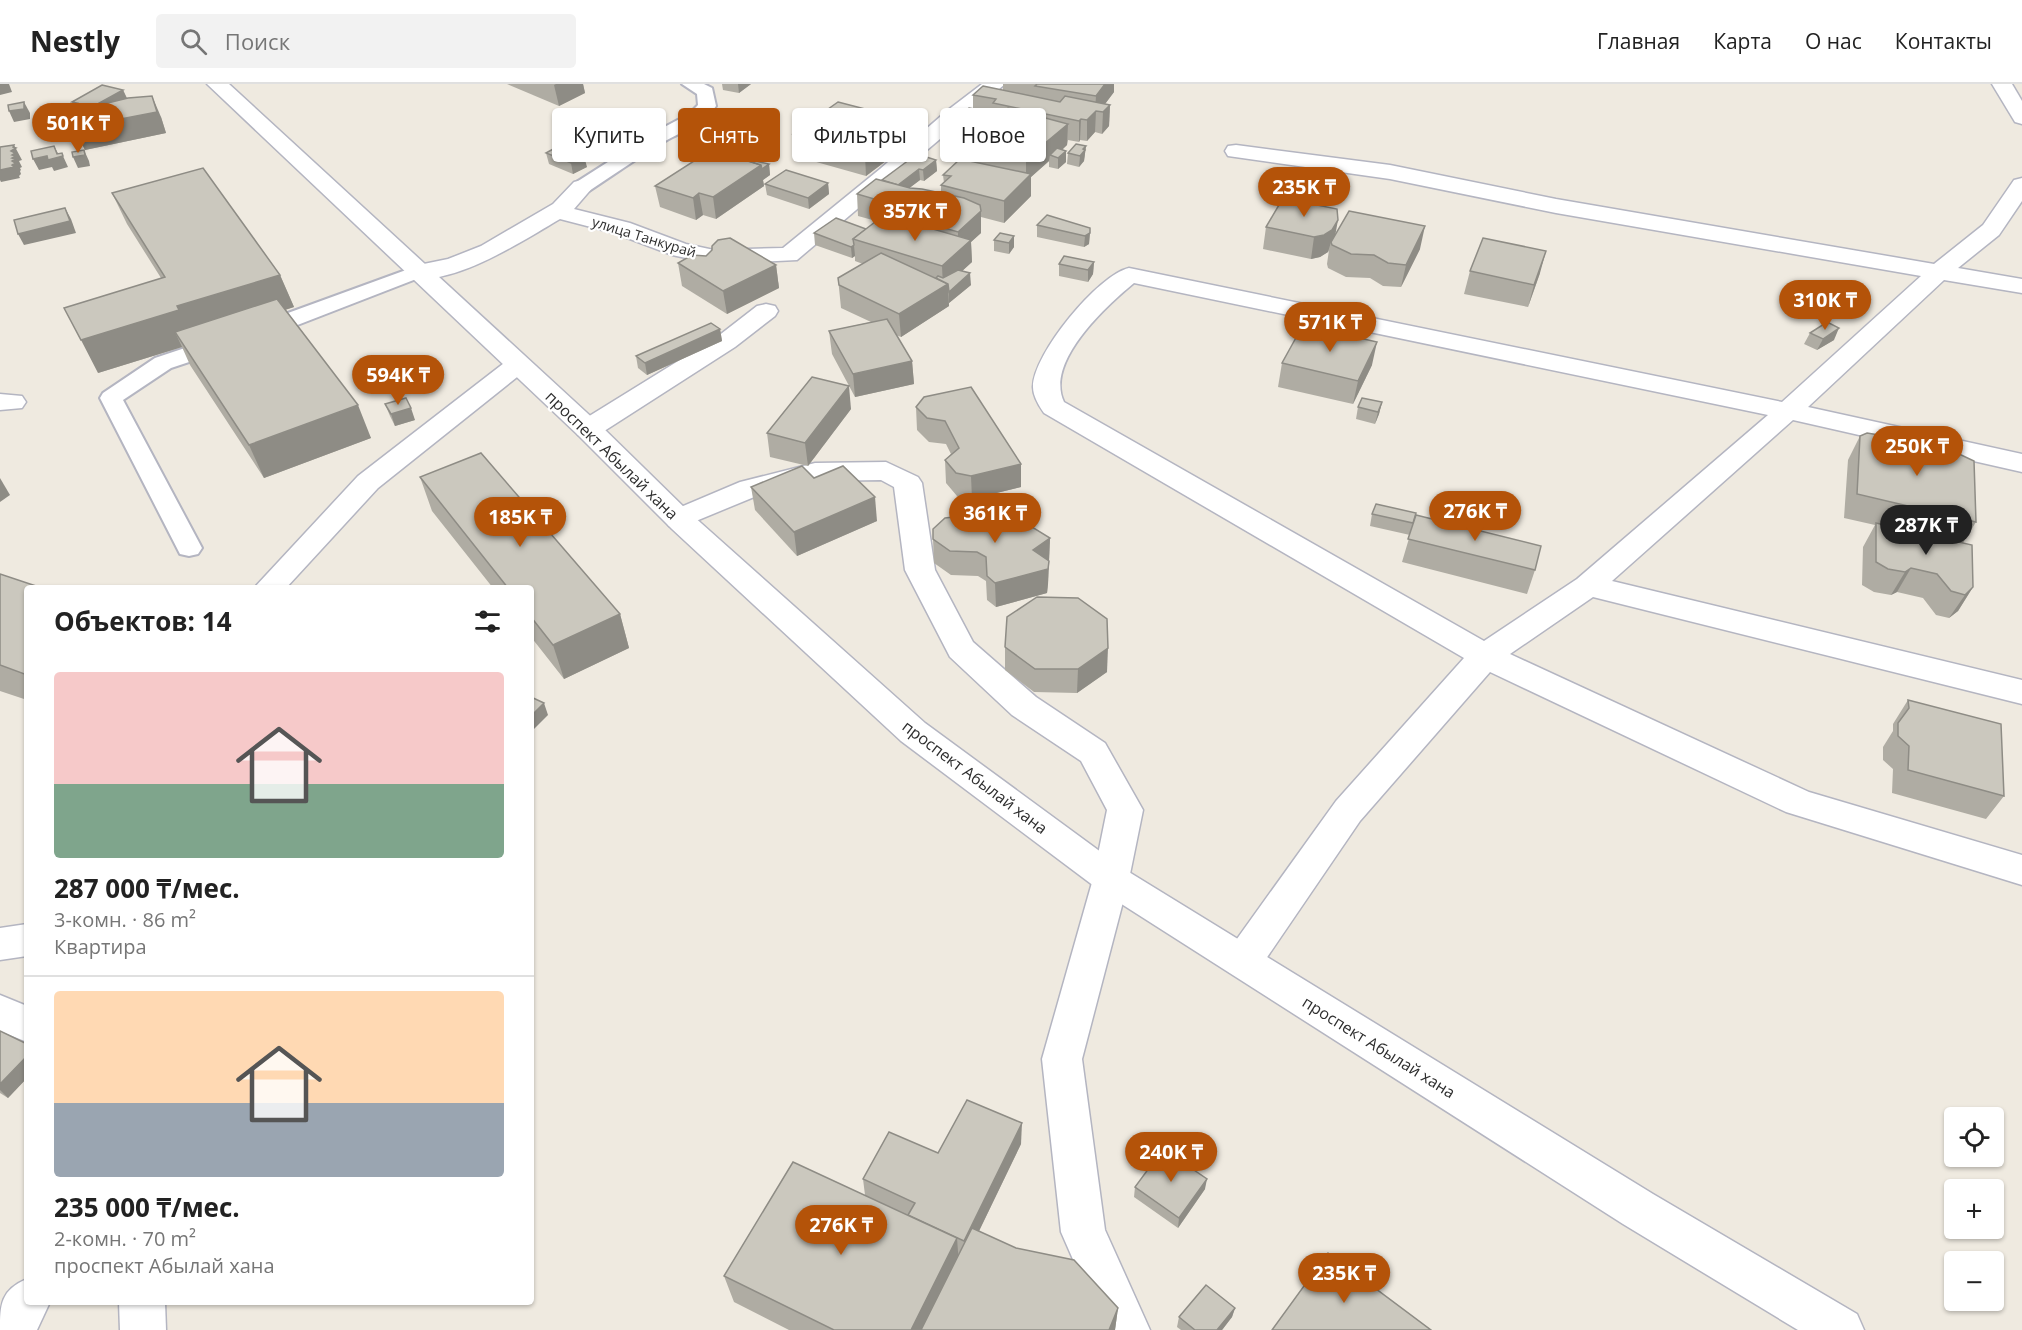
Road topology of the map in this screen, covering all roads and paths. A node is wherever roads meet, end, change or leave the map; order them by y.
1 (217, 84) edge
2 (691, 84) edge
3 (995, 84) edge
4 (2002, 84) edge
5 (2022, 118) edge
6 (1236, 151) dead end
7 (2022, 185) edge
8 (582, 187) joint
9 (557, 211) junction
10 (1940, 271) junction
11 (417, 272) junction
12 (2022, 286) edge
13 (766, 311) dead end
14 (517, 365) junction
15 (1788, 411) junction
16 (588, 429) junction
17 (2022, 463) edge
18 (679, 519) junction
19 (189, 548) dead end
20 (272, 585) edge
21 (1588, 586) junction
22 (1485, 656) junction
23 (2022, 692) edge
24 (2022, 870) edge
25 (1111, 879) junction
26 (24, 940) edge
27 (0, 944) edge
28 (1243, 961) junction
29 (0, 1012) edge
30 (24, 1024) edge
31 (25, 1305) edge
32 (142, 1305) edge
33 (12, 1330) edge
34 (143, 1330) edge
35 (1127, 1330) edge
36 (1841, 1330) edge

1 - 11 street, проспект Абылай хана
2 - 8 lane
3 - 9 street, улица Танкурай
4 - 5 street
6 - 10 street
7 - 10 street
8 - 9 street
9 - 11 street
10 - 12 street
10 - 15 street
11 - 14 street, проспект Абылай хана
11 - 19 lane
13 - 16 street
14 - 16 street, проспект Абылай хана
14 - 20 street
15 - 17 street
15 - 21 street
15 - 22 street
16 - 18 street, проспект Абылай хана
18 - 25 street, проспект Абылай хана
18 - 25 street
21 - 22 street
21 - 23 street
22 - 24 street
22 - 28 street
25 - 28 street, проспект Абылай хана
25 - 35 street
26 - 27 street
28 - 36 street, проспект Абылай хана
29 - 30 street
31 - 33 street
32 - 34 street

